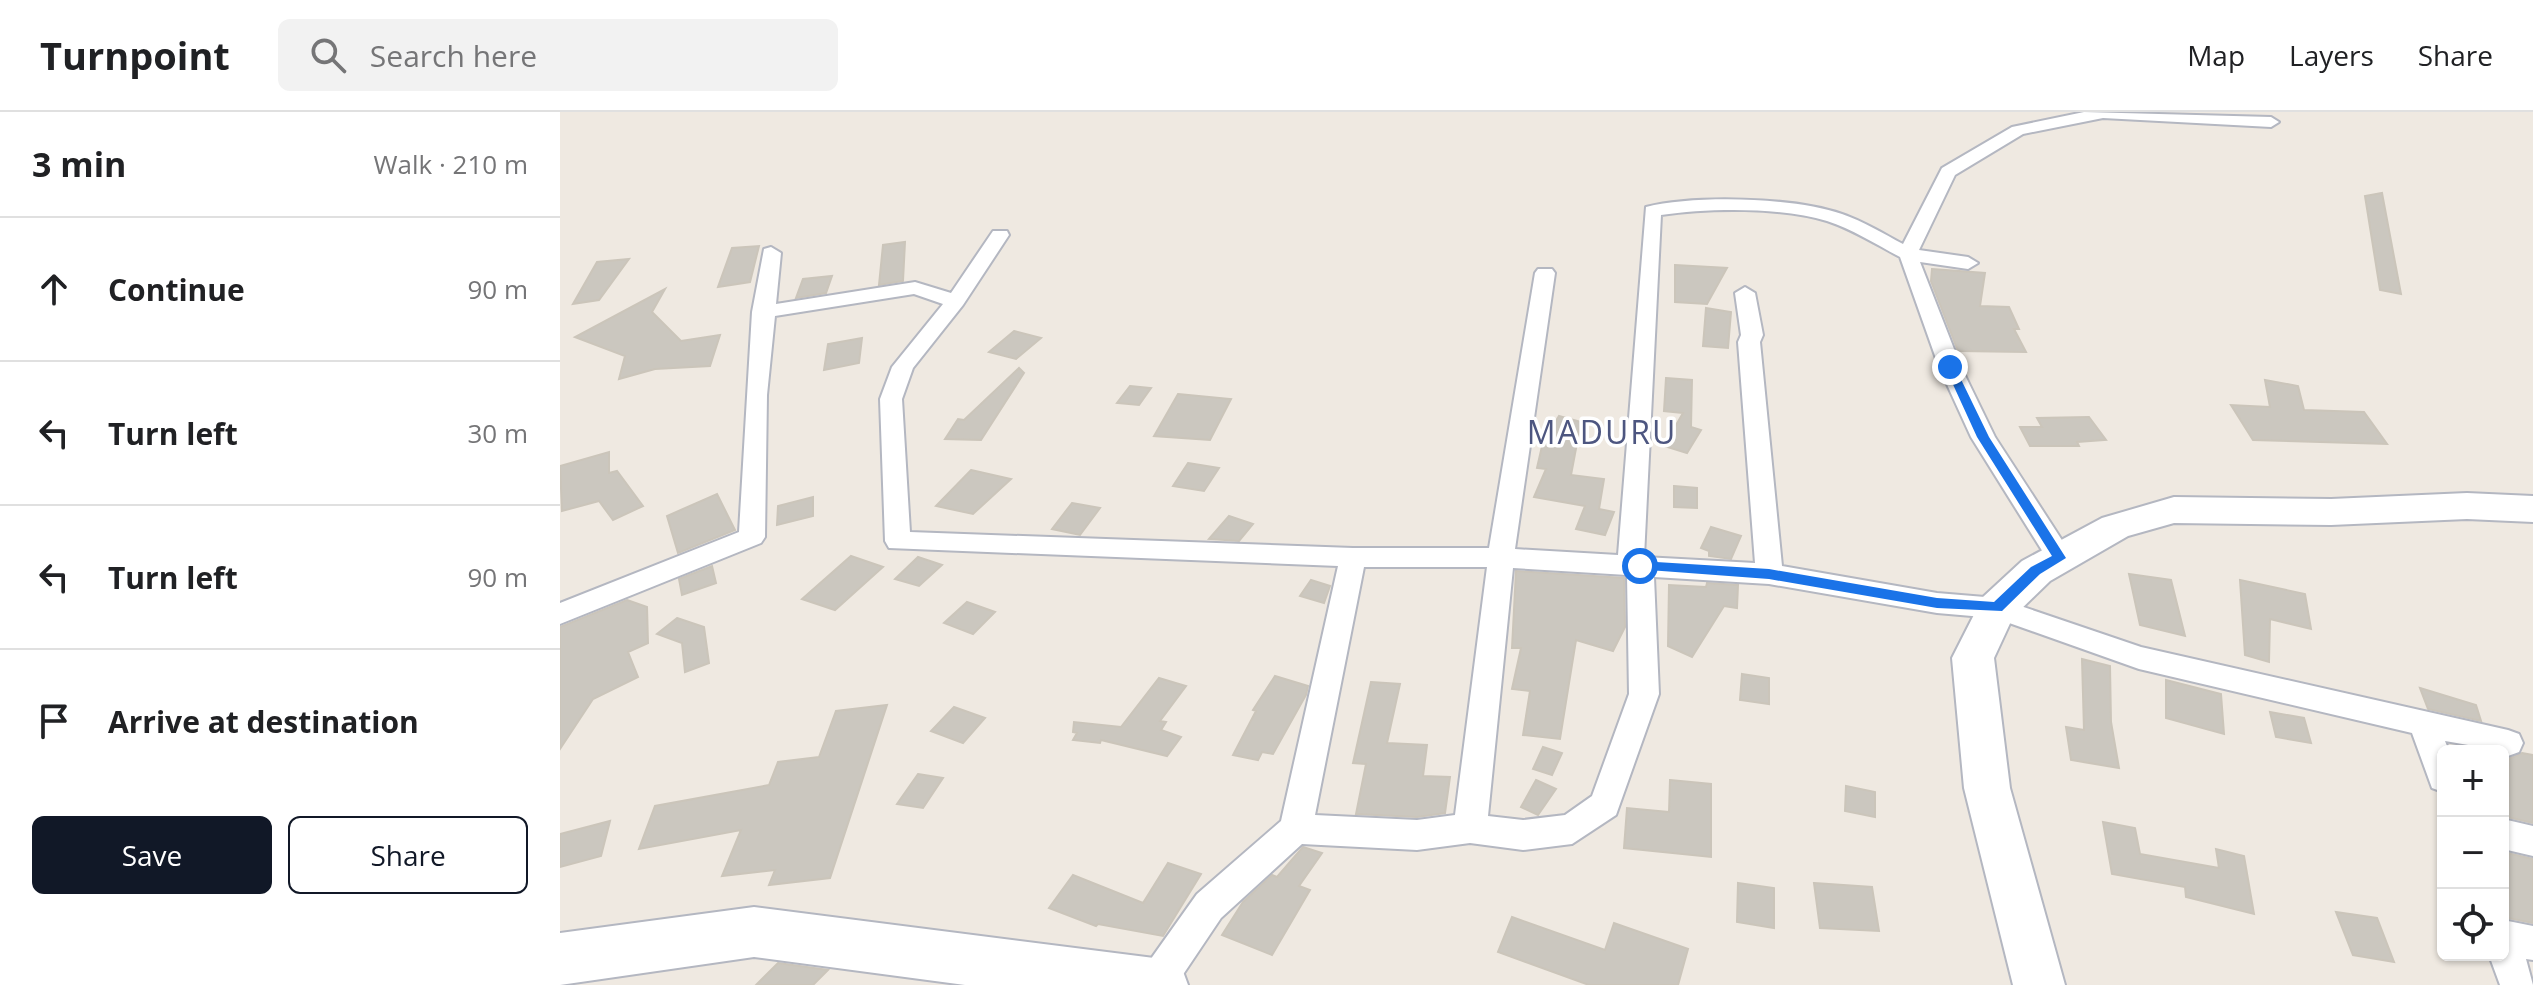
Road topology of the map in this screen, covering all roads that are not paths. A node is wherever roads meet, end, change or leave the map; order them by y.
1 (2271, 122) dead end
2 (1000, 235) dead end
3 (771, 253) dead end
4 (1908, 254) junction
5 (1968, 263) dead end
6 (1545, 273) dead end
7 (1745, 293) dead end
8 (956, 301) junction
9 (762, 312) junction
10 (2533, 509) edge
11 (1353, 557) junction
12 (1501, 558) junction
13 (2060, 558) junction
14 (1635, 565) junction
15 (1769, 574) junction
16 (1997, 608) junction
17 (560, 614) edge
18 (2424, 725) junction
19 (2508, 743) dead end
20 (2437, 761) edge
21 (1470, 828) junction
22 (1296, 829) junction
23 (2509, 835) edge
24 (2533, 841) edge
25 (2509, 938) edge
26 (2533, 943) edge
27 (560, 959) edge
28 (2509, 961) edge
29 (1159, 984) edge
30 (2039, 985) edge
31 (2518, 985) edge

1 - 4 street
2 - 8 street
3 - 9 street
4 - 5 street
4 - 13 street
4 - 14 street
6 - 12 street
7 - 15 street
8 - 9 street
8 - 11 street
9 - 17 street
10 - 13 main road
11 - 12 street
11 - 22 street
12 - 14 street
12 - 21 street
13 - 16 main road
14 - 15 street
14 - 21 street
15 - 16 street
16 - 18 street
16 - 30 main road
18 - 19 street
18 - 20 street
21 - 22 street
22 - 29 street
23 - 24 street
25 - 26 street
27 - 29 main road
28 - 31 street

